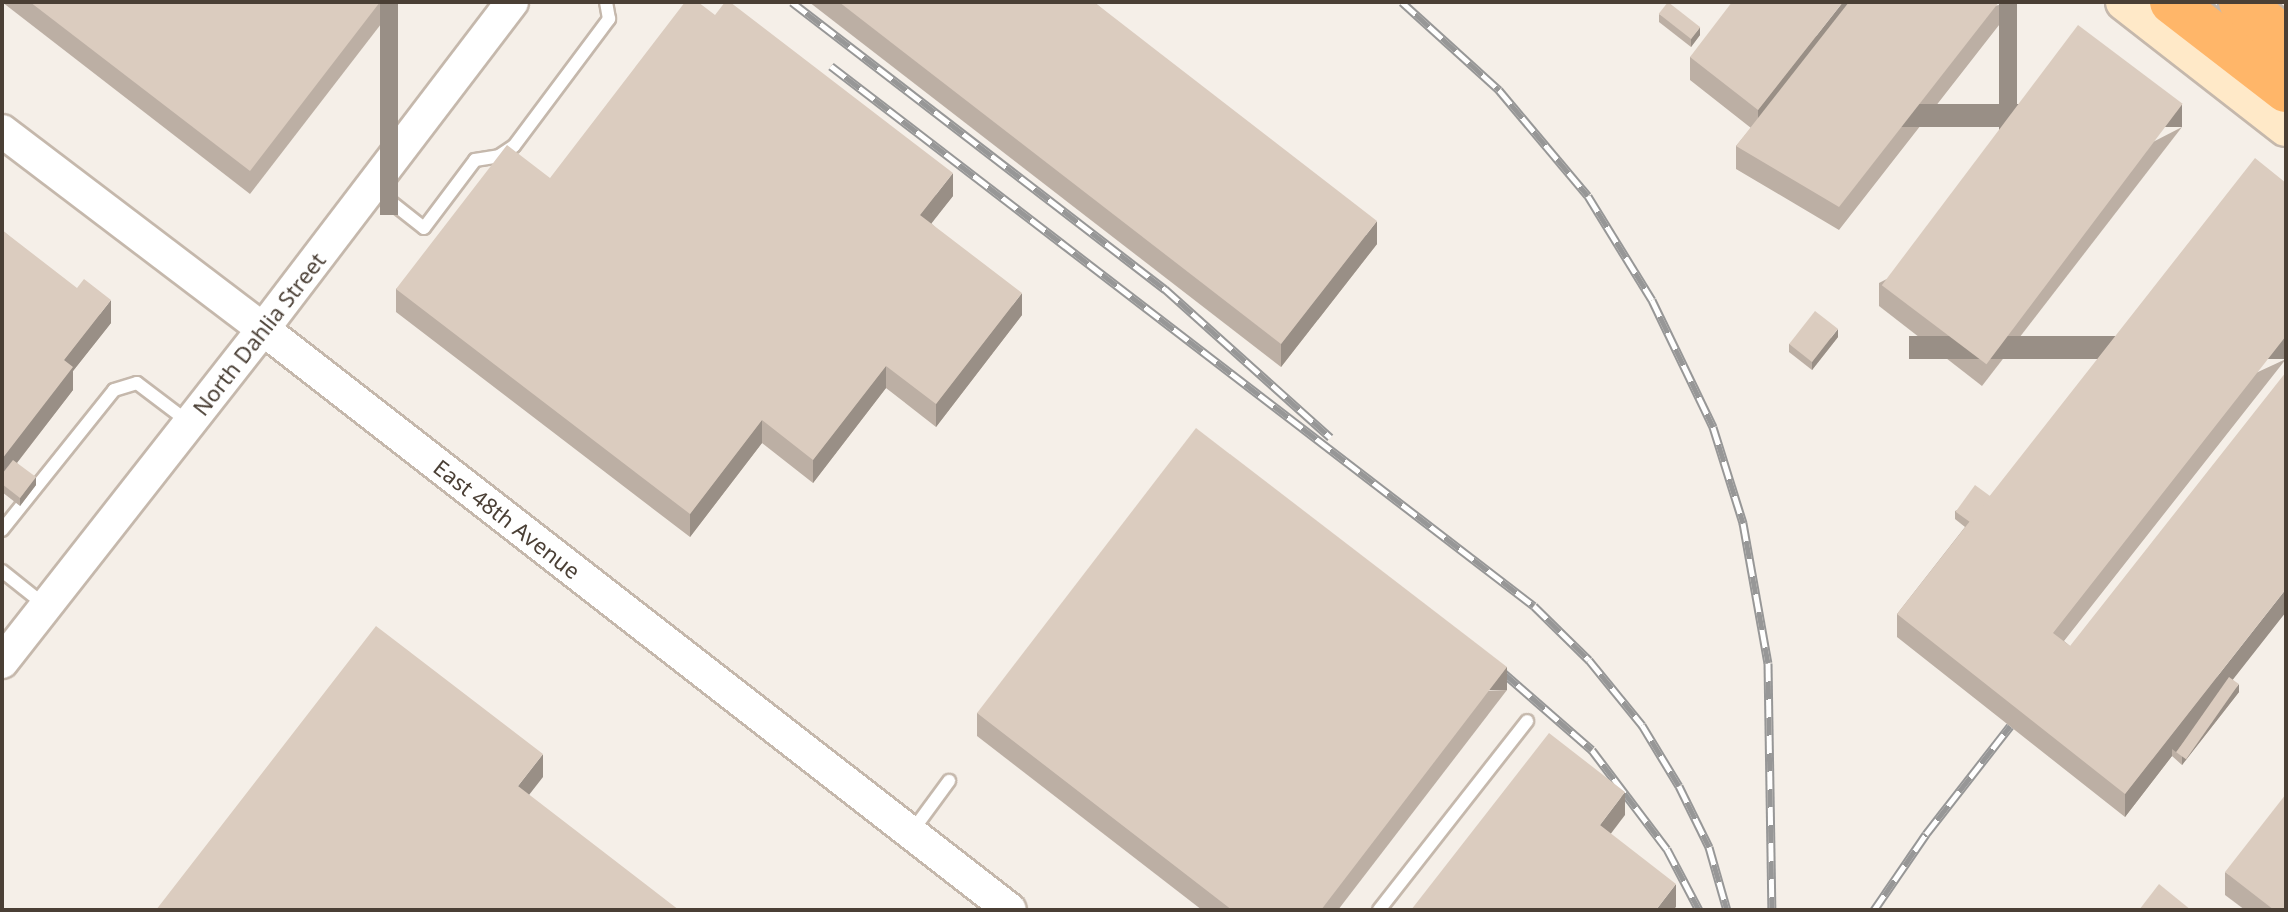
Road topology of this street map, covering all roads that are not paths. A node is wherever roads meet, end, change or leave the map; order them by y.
1 (512, 2) edge
2 (606, 2) edge
3 (2124, 2) edge
4 (2172, 2) edge
5 (2241, 2) edge
6 (2286, 40) edge
7 (2286, 90) edge
8 (2286, 128) edge
9 (2, 131) edge
10 (372, 187) junction
11 (263, 329) junction
12 (189, 423) junction
13 (2, 530) edge
14 (2, 571) edge
15 (46, 606) junction
16 (2, 662) edge
17 (1527, 721) dead end
18 (949, 781) dead end
19 (911, 833) junction
20 (1010, 910) edge
21 (1379, 910) edge

1 - 10 street, North Dahlia Street
2 - 10 lane
3 - 8 main road
4 - 7 highway
5 - 6 highway
9 - 11 street, East 48th Avenue
10 - 11 street, North Dahlia Street
11 - 12 street, North Dahlia Street
11 - 19 street, East 48th Avenue
12 - 13 lane
12 - 15 street, North Dahlia Street
14 - 15 lane
15 - 16 street, North Dahlia Street
17 - 21 lane
18 - 19 lane
19 - 20 street, East 48th Avenue

